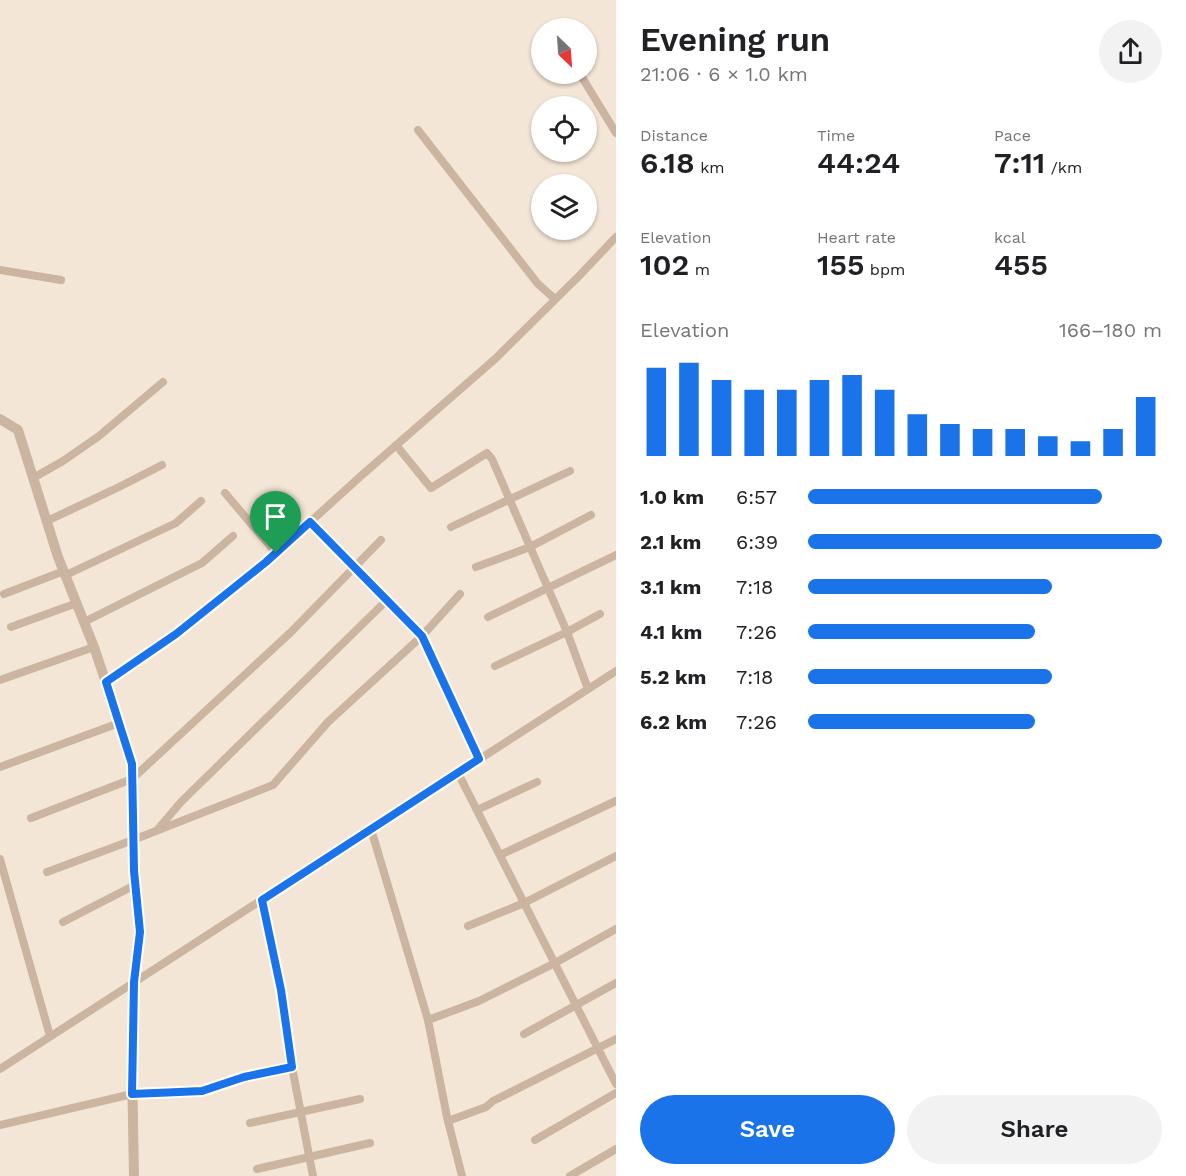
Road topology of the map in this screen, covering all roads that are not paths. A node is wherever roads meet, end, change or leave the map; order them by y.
1 (586, 84) edge
2 (418, 130) dead end
3 (616, 133) edge
4 (616, 237) edge
5 (0, 270) edge
6 (61, 280) dead end
7 (555, 299) junction
8 (163, 382) dead end
9 (0, 419) edge
10 (396, 445) junction
11 (162, 465) dead end
12 (570, 471) dead end
13 (33, 478) junction
14 (225, 493) dead end
15 (509, 499) junction
16 (201, 501) dead end
17 (591, 515) dead end
18 (47, 521) junction
19 (310, 522) junction
20 (451, 526) dead end
21 (233, 536) dead end
22 (381, 540) dead end
23 (530, 547) junction
24 (276, 553) junction
25 (616, 555) edge
26 (354, 567) junction
27 (476, 567) dead end
28 (65, 573) junction
29 (548, 588) junction
30 (4, 594) dead end
31 (460, 594) dead end
32 (387, 600) junction
33 (76, 603) junction
34 (600, 614) dead end
35 (488, 616) dead end
36 (84, 622) junction
37 (11, 627) dead end
38 (567, 632) junction
39 (422, 636) junction
40 (94, 647) junction
41 (495, 666) dead end
42 (616, 671) edge
43 (0, 680) edge
44 (106, 682) junction
45 (588, 689) junction
46 (119, 723) junction
47 (479, 759) junction
48 (0, 767) edge
49 (458, 773) junction
50 (132, 778) junction
51 (537, 782) dead end
52 (616, 801) edge
53 (477, 810) junction
54 (31, 818) dead end
55 (371, 830) junction
56 (156, 831) junction
57 (133, 840) junction
58 (500, 855) junction
59 (616, 856) edge
60 (0, 859) edge
61 (47, 872) dead end
62 (135, 885) junction
63 (262, 900) junction
64 (524, 903) junction
65 (63, 922) dead end
66 (468, 926) dead end
67 (616, 929) edge
68 (555, 963) junction
69 (134, 982) junction
70 (616, 983) edge
71 (576, 1005) junction
72 (428, 1020) junction
73 (524, 1034) dead end
74 (50, 1036) junction
75 (616, 1039) edge
76 (598, 1048) junction
77 (292, 1067) junction
78 (0, 1069) edge
79 (616, 1084) edge
80 (616, 1093) edge
81 (132, 1094) junction
82 (360, 1099) dead end
83 (300, 1112) junction
84 (448, 1121) junction
85 (250, 1123) dead end
86 (0, 1125) edge
87 (535, 1140) dead end
88 (370, 1143) dead end
89 (616, 1149) edge
90 (309, 1157) junction
91 (257, 1169) dead end
92 (134, 1176) edge
93 (313, 1176) edge
94 (462, 1176) edge
95 (570, 1176) edge

1 - 3 street
2 - 7 street
4 - 7 street
5 - 6 street
7 - 10 street
8 - 13 street
9 - 13 street
10 - 15 street
10 - 19 street
11 - 18 street
12 - 15 street
13 - 18 street
14 - 24 street
15 - 20 street
15 - 23 street
16 - 28 street
17 - 23 street
18 - 28 street
19 - 24 street
19 - 26 street
21 - 36 street
22 - 26 street
23 - 27 street
23 - 29 street
24 - 44 street
25 - 29 street
26 - 32 street
26 - 50 street
28 - 30 street
28 - 33 street
29 - 35 street
29 - 38 street
31 - 39 street
32 - 39 street
32 - 56 street
33 - 36 street
33 - 37 street
34 - 38 street
36 - 40 street
38 - 41 street
38 - 45 street
39 - 47 street
39 - 56 street
40 - 43 street
40 - 44 street
42 - 45 street
44 - 46 street
45 - 47 street
46 - 48 street
46 - 50 street
47 - 49 street
49 - 53 street
49 - 55 street
50 - 54 street
50 - 57 street
51 - 53 street
52 - 58 street
53 - 58 street
55 - 63 street
55 - 72 street
56 - 57 street
57 - 61 street
57 - 62 street
58 - 64 street
59 - 64 street
60 - 74 street
62 - 65 street
62 - 69 street
63 - 69 street
63 - 77 street
64 - 66 street
64 - 68 street
67 - 68 street
68 - 71 street
68 - 72 street
69 - 74 street
69 - 81 street
70 - 71 street
71 - 73 street
71 - 76 street
72 - 84 street
74 - 78 street
75 - 76 street
76 - 79 street
76 - 84 street
77 - 81 street
77 - 83 street
80 - 87 street
81 - 86 street
81 - 92 street
82 - 83 street
83 - 85 street
83 - 90 street
84 - 94 street
88 - 90 street
89 - 95 street
90 - 91 street
90 - 93 street

